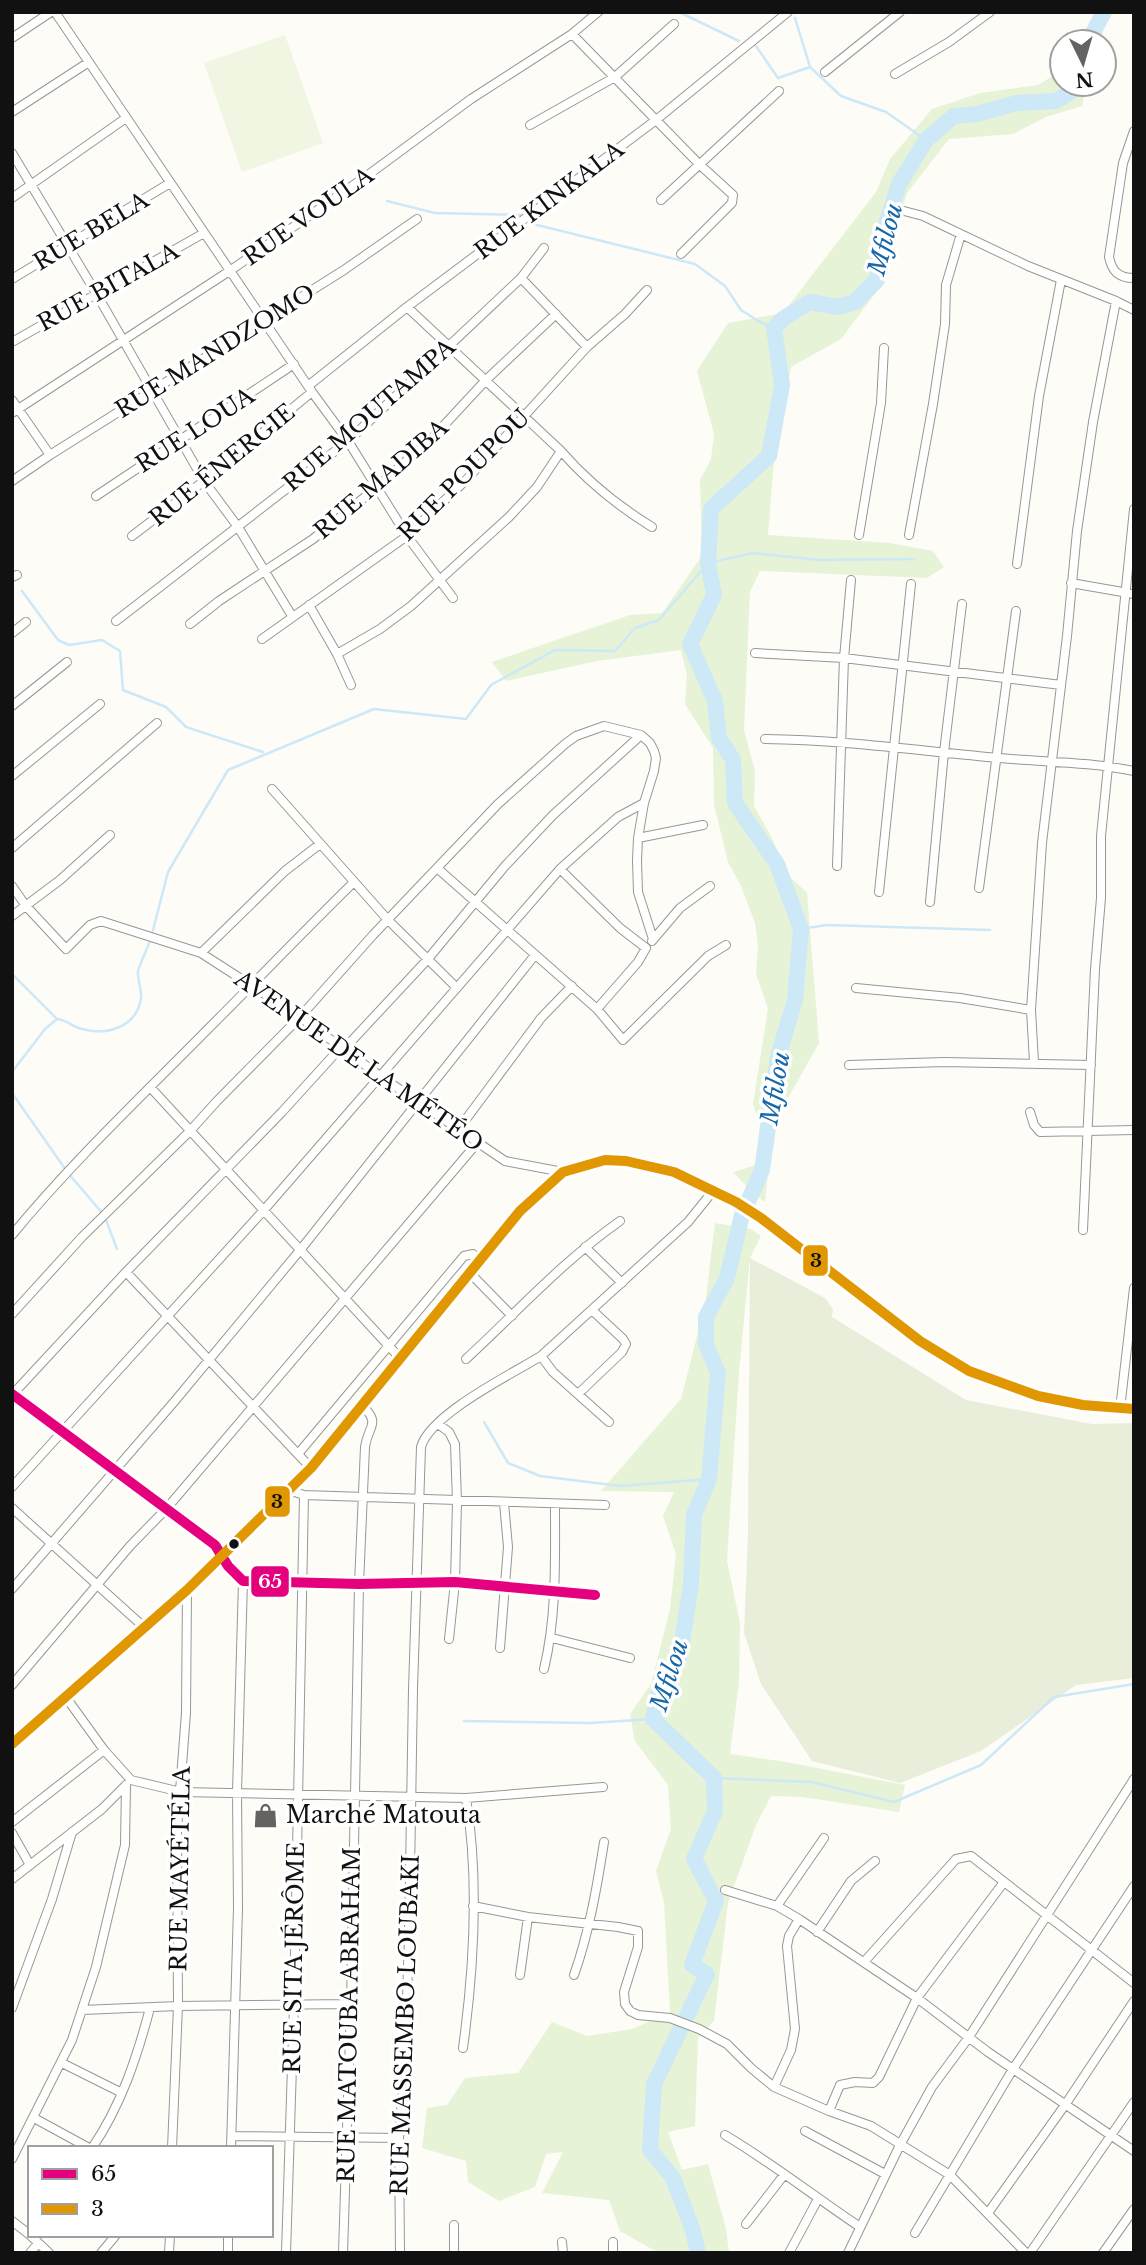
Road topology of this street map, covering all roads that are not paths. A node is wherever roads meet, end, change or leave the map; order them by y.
1 (53, 12) edge
2 (598, 12) edge
3 (788, 12) edge
4 (900, 12) edge
5 (990, 12) edge
6 (674, 24) dead end
7 (572, 34) junction
8 (12, 38) edge
9 (89, 62) junction
10 (825, 72) dead end
11 (895, 75) dead end
12 (615, 77) junction
13 (779, 91) dead end
14 (12, 112) edge
15 (126, 118) junction
16 (656, 120) junction
17 (530, 125) dead end
18 (1134, 131) edge
19 (12, 153) edge
20 (699, 164) junction
21 (170, 183) junction
22 (32, 185) junction
23 (12, 198) edge
24 (662, 200) dead end
25 (904, 211) dead end
26 (417, 219) dead end
27 (204, 233) junction
28 (961, 234) junction
29 (68, 245) junction
30 (544, 248) dead end
31 (681, 254) dead end
32 (231, 270) junction
33 (521, 278) junction
34 (1134, 278) edge
35 (12, 279) edge
36 (1061, 280) junction
37 (647, 290) dead end
38 (96, 293) junction
39 (1116, 300) junction
40 (408, 307) junction
41 (1134, 310) edge
42 (556, 314) junction
43 (265, 321) junction
44 (122, 341) junction
45 (12, 342) edge
46 (449, 346) junction
47 (587, 347) junction
48 (884, 348) dead end
49 (294, 364) junction
50 (486, 380) junction
51 (310, 389) junction
52 (152, 391) junction
53 (12, 400) edge
54 (15, 411) edge
55 (524, 417) junction
56 (181, 438) junction
57 (348, 441) junction
58 (561, 451) junction
59 (50, 455) junction
60 (12, 481) edge
61 (204, 481) junction
62 (376, 488) junction
63 (96, 496) dead end
64 (1134, 509) edge
65 (237, 527) junction
66 (652, 527) dead end
67 (859, 534) dead end
68 (909, 535) dead end
69 (132, 536) dead end
70 (407, 536) junction
71 (1017, 564) dead end
72 (266, 571) junction
73 (440, 580) junction
74 (851, 580) dead end
75 (1071, 583) junction
76 (911, 584) dead end
77 (1124, 592) junction
78 (1134, 594) edge
79 (453, 598) dead end
80 (962, 604) dead end
81 (309, 605) junction
82 (1017, 611) dead end
83 (292, 616) junction
84 (116, 621) dead end
85 (26, 622) dead end
86 (190, 624) dead end
87 (12, 633) edge
88 (262, 639) dead end
89 (755, 653) dead end
90 (337, 654) junction
91 (844, 659) junction
92 (66, 662) dead end
93 (901, 665) junction
94 (954, 672) junction
95 (1007, 678) junction
96 (351, 685) dead end
97 (1061, 685) junction
98 (100, 704) dead end
99 (12, 706) edge
100 (157, 723) dead end
101 (641, 735) junction
102 (765, 739) dead end
103 (840, 742) junction
104 (893, 746) junction
105 (944, 752) junction
106 (997, 758) junction
107 (1052, 762) junction
108 (1107, 766) junction
109 (1134, 771) edge
110 (12, 776) edge
111 (272, 789) dead end
112 (645, 803) junction
113 (703, 825) dead end
114 (110, 835) dead end
115 (638, 838) junction
116 (320, 844) junction
117 (12, 848) edge
118 (836, 866) dead end
119 (437, 868) junction
120 (560, 869) junction
121 (354, 882) junction
122 (12, 886) edge
123 (710, 886) dead end
124 (979, 888) dead end
125 (879, 892) dead end
126 (475, 902) junction
127 (930, 902) dead end
128 (26, 906) junction
129 (12, 916) edge
130 (388, 920) junction
131 (507, 931) junction
132 (653, 939) junction
133 (726, 945) dead end
134 (646, 948) junction
135 (201, 953) junction
136 (535, 955) junction
137 (427, 960) junction
138 (250, 984) junction
139 (572, 986) junction
140 (457, 988) junction
141 (856, 988) dead end
142 (597, 1009) junction
143 (1031, 1010) junction
144 (300, 1017) junction
145 (343, 1047) junction
146 (1034, 1062) junction
147 (849, 1065) dead end
148 (1091, 1065) junction
149 (380, 1076) junction
150 (150, 1087) junction
151 (419, 1102) junction
152 (1030, 1112) dead end
153 (458, 1130) junction
154 (1088, 1130) junction
155 (1134, 1130) edge
156 (190, 1131) junction
157 (478, 1142) junction
158 (226, 1169) junction
159 (563, 1172) junction
160 (713, 1191) junction
161 (264, 1210) junction
162 (620, 1221) dead end
163 (1083, 1230) dead end
164 (12, 1235) edge
165 (584, 1247) junction
166 (301, 1249) junction
167 (480, 1260) junction
168 (452, 1269) junction
169 (126, 1272) junction
170 (467, 1276) junction
171 (622, 1283) junction
172 (1134, 1288) edge
173 (347, 1298) junction
174 (423, 1303) junction
175 (593, 1311) junction
176 (12, 1314) edge
177 (169, 1315) junction
178 (434, 1315) junction
179 (512, 1316) junction
180 (389, 1345) junction
181 (541, 1356) junction
182 (399, 1357) junction
183 (209, 1358) junction
184 (466, 1359) dead end
185 (12, 1394) edge
186 (578, 1394) junction
187 (253, 1404) junction
188 (363, 1406) junction
189 (1120, 1409) junction
190 (1134, 1409) edge
191 (609, 1422) dead end
192 (438, 1424) junction
193 (64, 1430) junction
194 (298, 1454) junction
195 (311, 1468) junction
196 (115, 1471) junction
197 (12, 1487) edge
198 (288, 1490) junction
199 (304, 1496) junction
200 (363, 1498) junction
201 (421, 1501) junction
202 (457, 1502) junction
203 (505, 1503) junction
204 (555, 1504) junction
205 (605, 1505) dead end
206 (12, 1508) edge
207 (167, 1508) junction
208 (51, 1543) junction
209 (223, 1557) junction
210 (243, 1581) junction
211 (455, 1582) junction
212 (301, 1583) junction
213 (359, 1584) junction
214 (417, 1584) junction
215 (99, 1585) junction
216 (505, 1587) junction
217 (12, 1589) edge
218 (187, 1590) junction
219 (554, 1591) junction
220 (595, 1595) dead end
221 (145, 1628) junction
222 (552, 1638) junction
223 (449, 1639) dead end
224 (500, 1648) dead end
225 (630, 1658) dead end
226 (544, 1669) dead end
227 (12, 1685) edge
228 (65, 1696) junction
229 (14, 1740) edge
230 (104, 1750) junction
231 (1134, 1779) edge
232 (129, 1782) junction
233 (603, 1787) dead end
234 (181, 1792) junction
235 (237, 1792) junction
236 (297, 1794) junction
237 (355, 1795) junction
238 (411, 1797) junction
239 (466, 1798) junction
240 (12, 1822) edge
241 (72, 1832) junction
242 (12, 1833) edge
243 (824, 1838) dead end
244 (604, 1842) dead end
245 (875, 1861) dead end
246 (30, 1866) junction
247 (12, 1879) edge
248 (1004, 1882) junction
249 (1134, 1886) edge
250 (725, 1889) dead end
251 (473, 1906) junction
252 (776, 1906) junction
253 (1046, 1915) junction
254 (528, 1917) junction
255 (799, 1919) junction
256 (587, 1924) junction
257 (817, 1932) junction
258 (1091, 1949) junction
259 (864, 1962) junction
260 (520, 1975) dead end
261 (574, 1975) dead end
262 (1134, 1983) edge
263 (918, 1998) junction
264 (1134, 2001) edge
265 (294, 2004) junction
266 (351, 2004) junction
267 (234, 2005) junction
268 (178, 2006) junction
269 (12, 2008) edge
270 (150, 2008) junction
271 (82, 2010) junction
272 (969, 2037) junction
273 (463, 2048) dead end
274 (62, 2063) junction
275 (1013, 2069) junction
276 (775, 2087) junction
277 (122, 2092) junction
278 (1134, 2102) edge
279 (1065, 2105) junction
280 (829, 2111) junction
281 (34, 2118) junction
282 (805, 2132) dead end
283 (726, 2135) dead end
284 (232, 2136) junction
285 (1110, 2136) junction
286 (346, 2137) junction
287 (289, 2138) junction
288 (399, 2138) junction
289 (900, 2145) junction
290 (86, 2146) edge
291 (91, 2146) edge
292 (172, 2146) edge
293 (231, 2146) edge
294 (1134, 2151) edge
295 (12, 2158) edge
296 (783, 2175) junction
297 (885, 2175) junction
298 (950, 2175) junction
299 (818, 2199) junction
300 (1134, 2209) edge
301 (988, 2213) junction
302 (12, 2221) edge
303 (746, 2224) dead end
304 (454, 2225) dead end
305 (860, 2227) junction
306 (915, 2233) dead end
307 (28, 2234) edge
308 (32, 2237) edge
309 (114, 2237) edge
310 (562, 2242) dead end
311 (613, 2242) dead end
312 (30, 2253) edge
313 (49, 2253) edge
314 (101, 2253) edge
315 (286, 2253) edge
316 (343, 2253) edge
317 (400, 2253) edge
318 (454, 2253) edge
319 (563, 2253) edge
320 (613, 2253) edge
321 (789, 2253) edge
322 (848, 2253) edge
323 (1028, 2253) edge
324 (1103, 2253) edge

1 - 8 street
1 - 9 street
2 - 7 street, RUE VOULA
3 - 16 street, RUE KINKALA
4 - 10 street
5 - 11 street
6 - 12 street
7 - 12 street
7 - 32 street, RUE VOULA
9 - 14 street
9 - 15 street
12 - 16 street
12 - 17 street
13 - 20 street
15 - 21 street
15 - 22 street
16 - 20 street
16 - 40 street, RUE KINKALA
18 - 34 street
19 - 22 street
20 - 24 street
20 - 31 street
21 - 27 street
21 - 29 street, RUE BELA
22 - 23 street
22 - 29 street
25 - 28 street
26 - 43 street, RUE MANDZOMO
27 - 32 street
27 - 38 street, RUE BITALA
28 - 36 street
28 - 68 street
29 - 35 street, RUE BELA
29 - 38 street
30 - 33 street, RUE MOUTAMPA
32 - 43 street
32 - 44 street, RUE VOULA
33 - 42 street
33 - 46 street, RUE MOUTAMPA
36 - 39 street
36 - 71 street
37 - 47 street, RUE POUPOU
38 - 44 street
38 - 45 street, RUE BITALA
39 - 41 street
39 - 75 street
40 - 46 street
40 - 51 street, RUE KINKALA
42 - 47 street
42 - 50 street, RUE MADIBA
43 - 49 street
43 - 52 street, RUE MANDZOMO
44 - 52 street
44 - 54 street, RUE VOULA
46 - 50 street
46 - 57 street, RUE MOUTAMPA
47 - 55 street, RUE POUPOU
48 - 67 street
49 - 51 street
49 - 56 street, RUE LOUA
50 - 55 street
50 - 62 street, RUE MADIBA
51 - 57 street
51 - 61 street, RUE ÉNERGIE
52 - 56 street
52 - 59 street, RUE MANDZOMO
53 - 54 street
54 - 59 street
55 - 58 street
55 - 70 street, RUE POUPOU
56 - 61 street
56 - 63 street, RUE LOUA
57 - 62 street
57 - 65 street, RUE MOUTAMPA
58 - 66 street
58 - 73 street
59 - 60 street, RUE MANDZOMO
61 - 65 street
61 - 69 street, RUE ÉNERGIE
62 - 70 street
62 - 72 street, RUE MADIBA
64 - 77 street
65 - 72 street
65 - 84 street, RUE MOUTAMPA
70 - 73 street
70 - 81 street, RUE POUPOU
72 - 83 street
72 - 86 street, RUE MADIBA
73 - 79 street
73 - 90 street
74 - 91 street
75 - 77 street
75 - 97 street
76 - 93 street
77 - 78 street
77 - 108 street
80 - 94 street
81 - 83 street, RUE POUPOU
81 - 90 street
82 - 95 street
83 - 88 street, RUE POUPOU
85 - 87 street
89 - 91 street
90 - 96 street
91 - 93 street
91 - 103 street
92 - 99 street
93 - 94 street
93 - 104 street
94 - 95 street
94 - 105 street
95 - 97 street
95 - 106 street
97 - 107 street
98 - 110 street
100 - 117 street
101 - 112 street
101 - 119 street
101 - 126 street
102 - 103 street
103 - 104 street
103 - 118 street
104 - 105 street
104 - 125 street
105 - 106 street
105 - 127 street
106 - 107 street
106 - 124 street
107 - 108 street
107 - 143 street
108 - 109 street
108 - 148 street
111 - 116 street
112 - 115 street
112 - 120 street
113 - 115 street
114 - 128 street
115 - 132 street
116 - 121 street
116 - 135 street
119 - 126 street
119 - 130 street
120 - 131 street
120 - 134 street
121 - 130 street
121 - 138 street
122 - 128 street
123 - 132 street
126 - 131 street
126 - 137 street
128 - 129 street
128 - 135 street, AVENUE DE LA MÉTÉO
130 - 137 street
130 - 144 street
131 - 136 street
131 - 140 street
132 - 134 street
133 - 142 street
134 - 142 street
135 - 138 street, AVENUE DE LA MÉTÉO
136 - 139 street
136 - 151 street
137 - 140 street
137 - 145 street
138 - 144 street, AVENUE DE LA MÉTÉO
138 - 150 street
139 - 142 street
139 - 153 street
140 - 149 street
141 - 143 street
143 - 146 street
144 - 145 street, AVENUE DE LA MÉTÉO
144 - 156 street
145 - 149 street, AVENUE DE LA MÉTÉO
145 - 158 street
146 - 147 street
146 - 148 street
148 - 154 street
149 - 151 street, AVENUE DE LA MÉTÉO
149 - 161 street
150 - 156 street
150 - 164 street
151 - 153 street, AVENUE DE LA MÉTÉO
151 - 166 street
152 - 154 street
153 - 157 street, AVENUE DE LA MÉTÉO
154 - 155 street
154 - 163 street
156 - 158 street
156 - 176 street
157 - 159 street, AVENUE DE LA MÉTÉO
157 - 173 street
158 - 161 street
158 - 169 street
159 - 160 street
159 - 167 street
160 - 171 street, RUE MASSEMBO LOUBAKI
160 - 189 street
161 - 166 street
161 - 177 street
162 - 165 street
165 - 171 street
165 - 179 street
166 - 173 street
166 - 183 street
167 - 168 street
167 - 170 street
168 - 170 street
168 - 174 street
169 - 177 street
169 - 185 street
170 - 178 street
170 - 179 street
171 - 175 street, RUE MASSEMBO LOUBAKI
172 - 189 street
173 - 180 street
173 - 187 street
174 - 178 street
174 - 180 street
175 - 181 street, RUE MASSEMBO LOUBAKI
175 - 186 street
177 - 183 street
177 - 193 street
178 - 182 street
179 - 184 street
180 - 182 street
180 - 194 street
181 - 186 street
181 - 192 street, RUE MASSEMBO LOUBAKI
182 - 188 street
183 - 187 street
183 - 196 street
185 - 193 street
186 - 191 street
187 - 194 street
187 - 207 street
188 - 195 street
188 - 200 street, RUE MATOUBA ABRAHAM
189 - 190 street
192 - 201 street, RUE MASSEMBO LOUBAKI
192 - 202 street
193 - 196 street
193 - 197 street
194 - 195 street
195 - 198 street
196 - 207 street
196 - 208 street
198 - 199 street
198 - 209 street
199 - 200 street
199 - 212 street, RUE SITA JÉRÔME
200 - 201 street
200 - 213 street, RUE MATOUBA ABRAHAM
201 - 202 street
201 - 214 street, RUE MASSEMBO LOUBAKI
202 - 203 street
202 - 211 street
203 - 204 street
203 - 216 street
204 - 205 street
204 - 219 street
206 - 208 street
207 - 209 street
207 - 215 street
208 - 215 street
208 - 217 street
209 - 210 street
209 - 218 street
210 - 212 street
210 - 235 street
211 - 214 street
211 - 216 street
211 - 223 street
212 - 213 street
212 - 236 street, RUE SITA JÉRÔME
213 - 214 street
213 - 237 street, RUE MATOUBA ABRAHAM
214 - 238 street, RUE MASSEMBO LOUBAKI
215 - 221 street
215 - 227 street
216 - 219 street
216 - 224 street
218 - 221 street
218 - 234 street, RUE MAYÉTÉLA
219 - 220 street
219 - 222 street
221 - 228 street
222 - 225 street
222 - 226 street
228 - 229 street
228 - 230 street
230 - 232 street
230 - 240 street
231 - 253 street
232 - 234 street
232 - 241 street
232 - 271 street
233 - 239 street
234 - 235 street
234 - 268 street, RUE MAYÉTÉLA
235 - 236 street
235 - 267 street
236 - 237 street
236 - 265 street, RUE SITA JÉRÔME
237 - 238 street
237 - 266 street, RUE MATOUBA ABRAHAM
238 - 239 street
238 - 288 street, RUE MASSEMBO LOUBAKI
239 - 251 street
241 - 246 street
241 - 269 street
242 - 246 street
243 - 252 street
244 - 256 street
245 - 257 street
246 - 247 street
248 - 253 street
248 - 259 street
248 - 263 street
249 - 258 street
250 - 252 street
251 - 254 street
251 - 273 street
252 - 255 street
253 - 258 street
253 - 272 street
254 - 256 street
254 - 260 street
255 - 257 street
255 - 276 street
256 - 261 street
256 - 276 street
257 - 259 street
258 - 262 street
258 - 275 street
259 - 263 street
263 - 272 street
263 - 280 street
264 - 279 street
265 - 266 street
265 - 267 street
265 - 287 street, RUE SITA JÉRÔME
266 - 286 street, RUE MATOUBA ABRAHAM
267 - 268 street
267 - 284 street
268 - 270 street
268 - 292 street, RUE MAYÉTÉLA
270 - 271 street
270 - 277 street
271 - 274 street
272 - 275 street
272 - 289 street
274 - 277 street
274 - 281 street
275 - 279 street
275 - 298 street
276 - 280 street
277 - 291 street
278 - 285 street
279 - 285 street
279 - 301 street
280 - 289 street
281 - 290 street
281 - 295 street
282 - 297 street
283 - 296 street
284 - 287 street
284 - 293 street
285 - 294 street
285 - 323 street
286 - 287 street
286 - 288 street
286 - 316 street, RUE MATOUBA ABRAHAM
287 - 315 street, RUE SITA JÉRÔME
288 - 317 street, RUE MASSEMBO LOUBAKI
289 - 297 street
289 - 298 street
296 - 299 street
296 - 303 street
297 - 305 street
298 - 301 street
298 - 306 street
299 - 305 street
299 - 321 street
300 - 324 street
301 - 323 street
302 - 307 street
304 - 318 street
305 - 322 street
308 - 312 street
308 - 313 street
309 - 314 street
310 - 319 street
311 - 320 street

